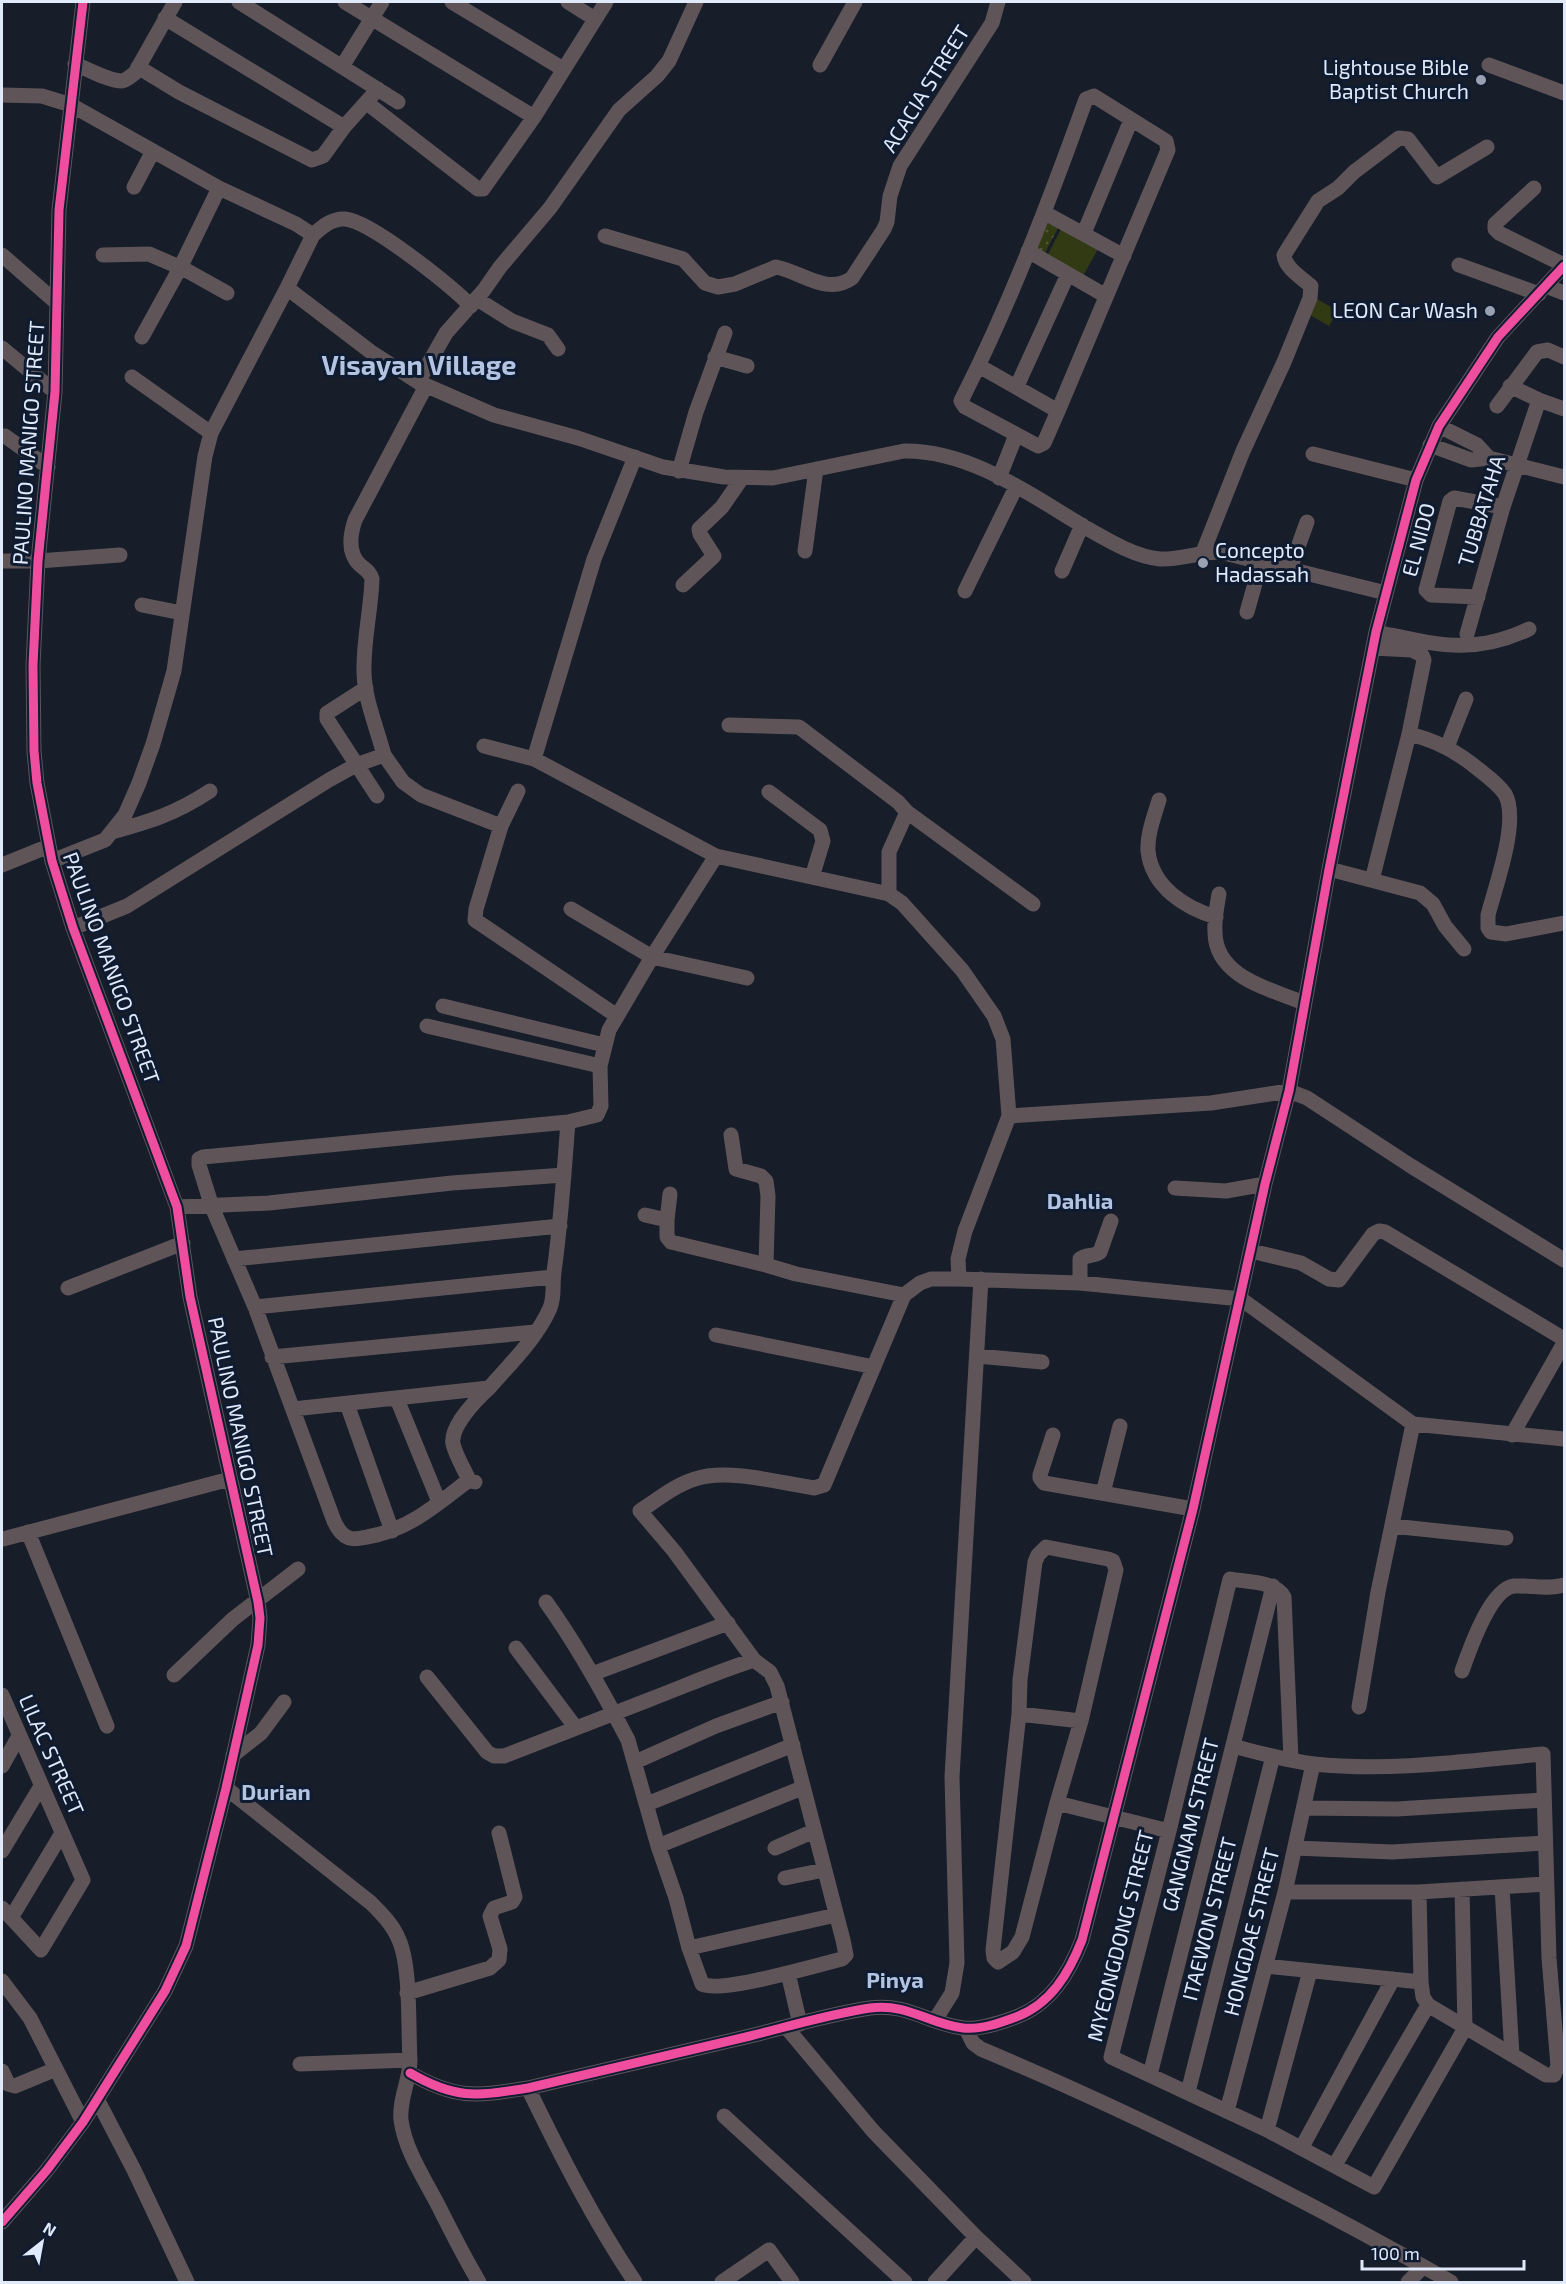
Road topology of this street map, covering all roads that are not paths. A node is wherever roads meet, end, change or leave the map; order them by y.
1 (83, 2) edge
2 (175, 2) edge
3 (239, 2) edge
4 (345, 2) edge
5 (382, 2) edge
6 (452, 2) edge
7 (568, 2) edge
8 (606, 2) edge
9 (696, 2) edge
10 (855, 2) edge
11 (998, 2) edge
12 (165, 18) junction
13 (371, 18) junction
14 (595, 19) junction
15 (75, 64) junction
16 (820, 64) dead end
17 (343, 65) junction
18 (1489, 65) dead end
19 (138, 67) junction
20 (563, 69) junction
21 (378, 89) junction
22 (1564, 93) edge
23 (2, 95) edge
24 (398, 102) dead end
25 (367, 103) junction
26 (71, 105) junction
27 (534, 117) junction
28 (1131, 120) junction
29 (344, 127) junction
30 (1487, 147) dead end
31 (153, 151) junction
32 (134, 187) dead end
33 (219, 188) junction
34 (1534, 189) dead end
35 (1045, 213) junction
36 (1084, 233) junction
37 (312, 235) junction
38 (605, 236) dead end
39 (1028, 251) junction
40 (2, 255) edge
41 (103, 255) dead end
42 (1124, 256) junction
43 (1458, 265) dead end
44 (1564, 265) edge
45 (180, 268) junction
46 (1068, 274) junction
47 (287, 288) junction
48 (1543, 290) junction
49 (227, 293) dead end
50 (1564, 294) edge
51 (1107, 296) junction
52 (474, 302) junction
53 (57, 303) junction
54 (725, 333) dead end
55 (142, 337) dead end
56 (2, 348) edge
57 (558, 349) dead end
58 (715, 357) junction
59 (1564, 357) edge
60 (747, 366) dead end
61 (979, 366) junction
62 (132, 377) dead end
63 (422, 384) junction
64 (1510, 386) junction
65 (1017, 387) junction
66 (55, 392) junction
67 (1539, 400) junction
68 (1497, 406) dead end
69 (1564, 409) edge
70 (1058, 411) junction
71 (1439, 426) junction
72 (210, 433) junction
73 (1017, 435) junction
74 (5, 436) dead end
75 (1431, 445) junction
76 (1313, 454) dead end
77 (634, 457) junction
78 (1489, 458) junction
79 (1517, 466) junction
80 (48, 467) junction
81 (816, 469) junction
82 (679, 471) junction
83 (1564, 477) edge
84 (742, 478) junction
85 (999, 478) junction
86 (1416, 480) junction
87 (1016, 487) junction
88 (1503, 507) junction
89 (1307, 522) dead end
90 (1082, 525) junction
91 (805, 551) dead end
92 (1203, 552) junction
93 (120, 555) dead end
94 (2, 561) edge
95 (38, 561) junction
96 (1261, 561) junction
97 (1290, 569) junction
98 (1062, 571) dead end
99 (683, 585) dead end
100 (965, 591) dead end
101 (1386, 593) junction
102 (1478, 597) junction
103 (142, 605) dead end
104 (1246, 612) dead end
105 (182, 613) junction
106 (1529, 629) dead end
107 (1376, 633) junction
108 (1467, 634) dead end
109 (1373, 648) junction
110 (366, 687) junction
111 (1466, 699) dead end
112 (729, 725) dead end
113 (1409, 734) junction
114 (484, 746) dead end
115 (1447, 747) junction
116 (384, 755) junction
117 (534, 759) junction
118 (356, 765) junction
119 (210, 791) dead end
120 (518, 791) dead end
121 (769, 792) dead end
122 (377, 796) dead end
123 (1159, 800) dead end
124 (907, 812) junction
125 (501, 826) junction
126 (112, 832) junction
127 (49, 846) junction
128 (716, 856) junction
129 (52, 861) junction
130 (2, 865) edge
131 (1329, 869) junction
132 (812, 877) junction
133 (1372, 880) junction
134 (889, 894) junction
135 (1219, 894) dead end
136 (1032, 903) dead end
137 (571, 909) dead end
138 (1216, 917) junction
139 (1564, 923) edge
140 (73, 928) junction
141 (1464, 949) dead end
142 (652, 957) junction
143 (747, 978) dead end
144 (1304, 1003) junction
145 (442, 1006) dead end
146 (617, 1016) junction
147 (427, 1026) dead end
148 (604, 1045) junction
149 (600, 1066) junction
150 (1289, 1091) junction
151 (1010, 1116) junction
152 (568, 1122) junction
153 (731, 1135) dead end
154 (564, 1175) junction
155 (1266, 1184) junction
156 (1175, 1188) dead end
157 (670, 1194) dead end
158 (177, 1207) junction
159 (212, 1207) junction
160 (645, 1215) dead end
161 (667, 1220) junction
162 (1111, 1221) dead end
163 (560, 1226) junction
164 (183, 1243) junction
165 (1251, 1251) junction
166 (234, 1259) junction
167 (1564, 1260) edge
168 (766, 1265) junction
169 (553, 1277) junction
170 (959, 1279) junction
171 (981, 1280) junction
172 (1080, 1283) junction
173 (68, 1288) dead end
174 (904, 1296) junction
175 (1241, 1299) junction
176 (255, 1308) junction
177 (536, 1332) junction
178 (716, 1335) dead end
179 (1564, 1341) edge
180 (977, 1356) junction
181 (272, 1357) junction
182 (1042, 1362) dead end
183 (874, 1367) junction
184 (489, 1388) junction
185 (397, 1399) junction
186 (347, 1404) junction
187 (292, 1409) junction
188 (1413, 1424) junction
189 (1120, 1426) dead end
190 (1053, 1435) dead end
191 (1512, 1435) junction
192 (1564, 1438) edge
193 (230, 1479) junction
194 (1103, 1493) junction
195 (439, 1502) junction
196 (1193, 1509) junction
197 (1392, 1526) junction
198 (392, 1531) junction
199 (28, 1532) junction
200 (1506, 1538) dead end
201 (3, 1539) edge
202 (298, 1569) dead end
203 (1564, 1585) edge
204 (1273, 1586) junction
205 (258, 1602) junction
206 (546, 1602) dead end
207 (728, 1623) junction
208 (516, 1648) dead end
209 (754, 1660) junction
210 (1462, 1671) dead end
211 (592, 1674) junction
212 (174, 1676) dead end
213 (427, 1677) dead end
214 (2, 1695) edge
215 (284, 1702) dead end
216 (782, 1702) junction
217 (1359, 1707) dead end
218 (614, 1714) junction
219 (1019, 1714) junction
220 (1081, 1722) junction
221 (107, 1726) dead end
222 (576, 1728) junction
223 (19, 1736) junction
224 (793, 1745) junction
225 (1233, 1746) junction
226 (234, 1755) junction
227 (1273, 1756) junction
228 (1291, 1759) junction
229 (635, 1762) junction
230 (1313, 1764) junction
231 (2, 1766) edge
232 (41, 1786) junction
233 (226, 1788) junction
234 (802, 1788) junction
235 (1544, 1800) junction
236 (1057, 1803) junction
237 (647, 1804) junction
238 (1304, 1808) junction
239 (1113, 1818) junction
240 (814, 1831) junction
241 (1169, 1831) junction
242 (62, 1833) junction
243 (498, 1833) dead end
244 (1545, 1843) junction
245 (658, 1846) junction
246 (775, 1848) dead end
247 (1295, 1848) junction
248 (2, 1851) edge
249 (824, 1870) junction
250 (785, 1878) dead end
251 (1546, 1884) junction
252 (1502, 1887) junction
253 (1462, 1889) junction
254 (1285, 1892) junction
255 (1419, 1892) junction
256 (6, 1913) edge
257 (836, 1915) junction
258 (689, 1948) junction
259 (1265, 1966) junction
260 (1310, 1971) junction
261 (788, 1973) junction
262 (1393, 1980) junction
263 (2, 1981) edge
264 (1420, 1982) junction
265 (407, 1993) junction
266 (1428, 2005) junction
267 (935, 2020) junction
268 (793, 2025) junction
269 (1465, 2028) junction
270 (966, 2029) junction
271 (1512, 2055) junction
272 (300, 2064) dead end
273 (410, 2067) junction
274 (56, 2069) junction
275 (2, 2072) edge
276 (1150, 2075) junction
277 (528, 2088) junction
278 (1188, 2092) junction
279 (97, 2099) junction
280 (1227, 2111) junction
281 (724, 2116) dead end
282 (83, 2122) junction
283 (1267, 2130) junction
284 (1302, 2147) junction
285 (1335, 2165) junction
286 (2, 2222) edge
287 (976, 2236) junction
288 (1423, 2267) junction
289 (187, 2283) edge
290 (479, 2283) edge
291 (635, 2283) edge
292 (722, 2283) edge
293 (792, 2283) edge
294 (905, 2283) edge
295 (935, 2283) edge
296 (1024, 2283) edge
297 (1408, 2283) edge
298 (1451, 2283) edge

1 - 15 street, PAULINO MANIGO STREET
2 - 12 street
3 - 17 street
4 - 13 street
5 - 13 street
6 - 20 street
7 - 14 street
8 - 14 street
9 - 52 street
10 - 16 street
11 - 38 street, ACACIA STREET
12 - 19 street
12 - 29 street
13 - 17 street
13 - 27 street
14 - 20 street
15 - 19 street
15 - 26 street, PAULINO MANIGO STREET
17 - 21 street
18 - 22 street
19 - 29 street
20 - 27 street
21 - 24 street
21 - 25 street
23 - 26 street
25 - 27 street
25 - 29 street
26 - 31 street
26 - 53 street, PAULINO MANIGO STREET
28 - 35 street
28 - 36 street
28 - 42 street
30 - 92 street
31 - 32 street
31 - 33 street
33 - 37 street
33 - 45 street
34 - 44 street
35 - 36 street
35 - 39 street
36 - 42 street
37 - 47 street
37 - 52 street
39 - 46 street
39 - 61 street
40 - 53 street
41 - 45 street
42 - 51 street
43 - 48 street
44 - 48 street
45 - 49 street
45 - 55 street
46 - 51 street
46 - 65 street
47 - 63 street
47 - 72 street
48 - 50 street
48 - 71 street
51 - 70 street
52 - 57 street
52 - 63 street
53 - 66 street, PAULINO MANIGO STREET
54 - 58 street
56 - 66 street
58 - 60 street
58 - 82 street
59 - 64 street
61 - 65 street
61 - 73 street
62 - 72 street
63 - 77 street
63 - 110 street
64 - 67 street
64 - 68 street
65 - 70 street
66 - 80 street, PAULINO MANIGO STREET
67 - 69 street
67 - 79 street, TUBBATAHA
70 - 73 street
71 - 75 street
71 - 78 street
72 - 105 street
73 - 85 street
74 - 80 street
75 - 78 street
75 - 86 street
76 - 86 street
77 - 82 street
77 - 117 street
78 - 79 street
79 - 83 street
79 - 88 street, TUBBATAHA
80 - 95 street, PAULINO MANIGO STREET
81 - 84 street
81 - 85 street
81 - 91 street
82 - 84 street
84 - 99 street
85 - 87 street
86 - 101 street
87 - 90 street
87 - 100 street
88 - 102 street, TUBBATAHA
88 - 102 street, EL NIDO
89 - 97 street
90 - 92 street
90 - 98 street
92 - 96 street
93 - 95 street
94 - 95 street
95 - 127 street, PAULINO MANIGO STREET
96 - 97 street
96 - 104 street
97 - 101 street
101 - 107 street
102 - 108 street, TUBBATAHA
103 - 105 street
105 - 126 street
106 - 107 street
107 - 109 street
109 - 113 street
109 - 131 street
110 - 116 street
110 - 118 street
111 - 115 street
112 - 124 street
113 - 115 street
113 - 133 street
114 - 117 street
115 - 139 street
116 - 118 street
116 - 125 street
117 - 128 street
118 - 122 street
118 - 140 street
119 - 126 street
120 - 125 street
121 - 132 street
123 - 138 street
124 - 134 street
124 - 136 street
125 - 146 street
126 - 129 street
127 - 129 street, PAULINO MANIGO STREET
127 - 130 street
128 - 132 street
128 - 142 street
129 - 140 street, PAULINO MANIGO STREET
131 - 133 street
131 - 144 street
132 - 134 street
133 - 141 street
134 - 151 street
135 - 138 street
137 - 142 street
138 - 144 street
140 - 158 street, PAULINO MANIGO STREET
142 - 143 street
142 - 146 street
144 - 150 street
145 - 148 street
146 - 148 street
147 - 149 street
148 - 149 street
149 - 152 street
150 - 151 street
150 - 155 street
150 - 167 street
151 - 170 street
152 - 154 street
152 - 159 street
153 - 168 street
154 - 159 street
154 - 163 street
155 - 156 street
155 - 165 street
157 - 161 street
158 - 159 street
158 - 164 street, PAULINO MANIGO STREET
159 - 166 street
160 - 161 street
161 - 168 street
162 - 172 street
163 - 166 street
163 - 169 street
164 - 173 street
164 - 193 street, PAULINO MANIGO STREET
165 - 175 street
165 - 179 street
166 - 176 street
168 - 174 street
169 - 176 street
169 - 177 street
170 - 171 street
170 - 174 street
171 - 172 street
171 - 180 street
172 - 175 street
174 - 183 street
175 - 188 street
175 - 196 street
176 - 181 street
177 - 181 street
177 - 184 street
178 - 183 street
179 - 191 street
180 - 182 street
180 - 267 street
181 - 187 street
183 - 207 street
184 - 185 street
184 - 195 street
185 - 186 street
185 - 195 street
186 - 187 street
186 - 198 street
187 - 198 street
188 - 191 street
188 - 197 street
189 - 194 street
190 - 194 street
191 - 192 street
193 - 199 street
193 - 205 street, PAULINO MANIGO STREET
194 - 196 street
195 - 198 street
196 - 239 street
197 - 200 street
197 - 217 street
199 - 201 street
199 - 221 street
202 - 205 street
203 - 210 street
204 - 225 street, GANGNAM STREET
204 - 228 street
204 - 241 street, MYEONGDONG STREET
205 - 212 street
205 - 226 street, PAULINO MANIGO STREET
206 - 211 street
207 - 209 street
207 - 211 street
208 - 222 street
209 - 216 street
209 - 218 street
211 - 218 street
213 - 222 street
214 - 223 street, LILAC STREET
215 - 226 street
216 - 224 street
216 - 229 street
218 - 222 street
218 - 229 street
219 - 220 street
219 - 220 street
219 - 236 street
220 - 236 street
223 - 231 street
223 - 232 street, LILAC STREET
224 - 234 street
224 - 237 street
225 - 227 street
225 - 276 street, GANGNAM STREET
226 - 233 street, PAULINO MANIGO STREET
227 - 228 street
227 - 278 street, ITAEWON STREET
228 - 230 street
229 - 237 street
230 - 235 street
230 - 238 street, HONGDAE STREET
232 - 242 street, LILAC STREET
232 - 248 street
233 - 265 street
233 - 279 street, PAULINO MANIGO STREET
234 - 240 street
234 - 245 street
235 - 238 street
235 - 244 street
236 - 239 street
237 - 245 street
238 - 247 street, HONGDAE STREET
239 - 241 street
239 - 270 street
240 - 246 street
240 - 249 street
241 - 276 street, MYEONGDONG STREET
242 - 256 street, LILAC STREET
242 - 256 street, LILAC STREET
243 - 265 street
244 - 247 street
244 - 251 street
245 - 258 street
247 - 254 street, HONGDAE STREET
249 - 250 street
249 - 257 street
251 - 252 street
251 - 271 street
252 - 253 street
252 - 271 street
253 - 255 street
253 - 269 street
254 - 255 street
254 - 259 street, HONGDAE STREET
255 - 264 street
257 - 258 street
257 - 261 street
258 - 261 street
259 - 260 street
259 - 280 street, HONGDAE STREET
260 - 262 street
260 - 283 street
261 - 268 street
262 - 264 street
262 - 284 street
263 - 274 street
264 - 266 street
265 - 273 street
266 - 269 street
266 - 285 street
267 - 268 street
267 - 270 street
268 - 277 street
268 - 287 street
269 - 271 street
269 - 285 street, MYEONGDONG STREET
270 - 288 street
272 - 273 street
273 - 277 street
273 - 290 street
274 - 275 street
274 - 282 street
276 - 278 street, MYEONGDONG STREET
277 - 291 street
278 - 280 street, MYEONGDONG STREET
279 - 282 street, PAULINO MANIGO STREET
279 - 289 street
280 - 283 street, MYEONGDONG STREET
281 - 294 street
282 - 286 street, PAULINO MANIGO STREET
283 - 284 street, MYEONGDONG STREET
284 - 285 street, MYEONGDONG STREET
287 - 295 street
287 - 296 street
288 - 297 street
288 - 298 street
292 - 293 street

